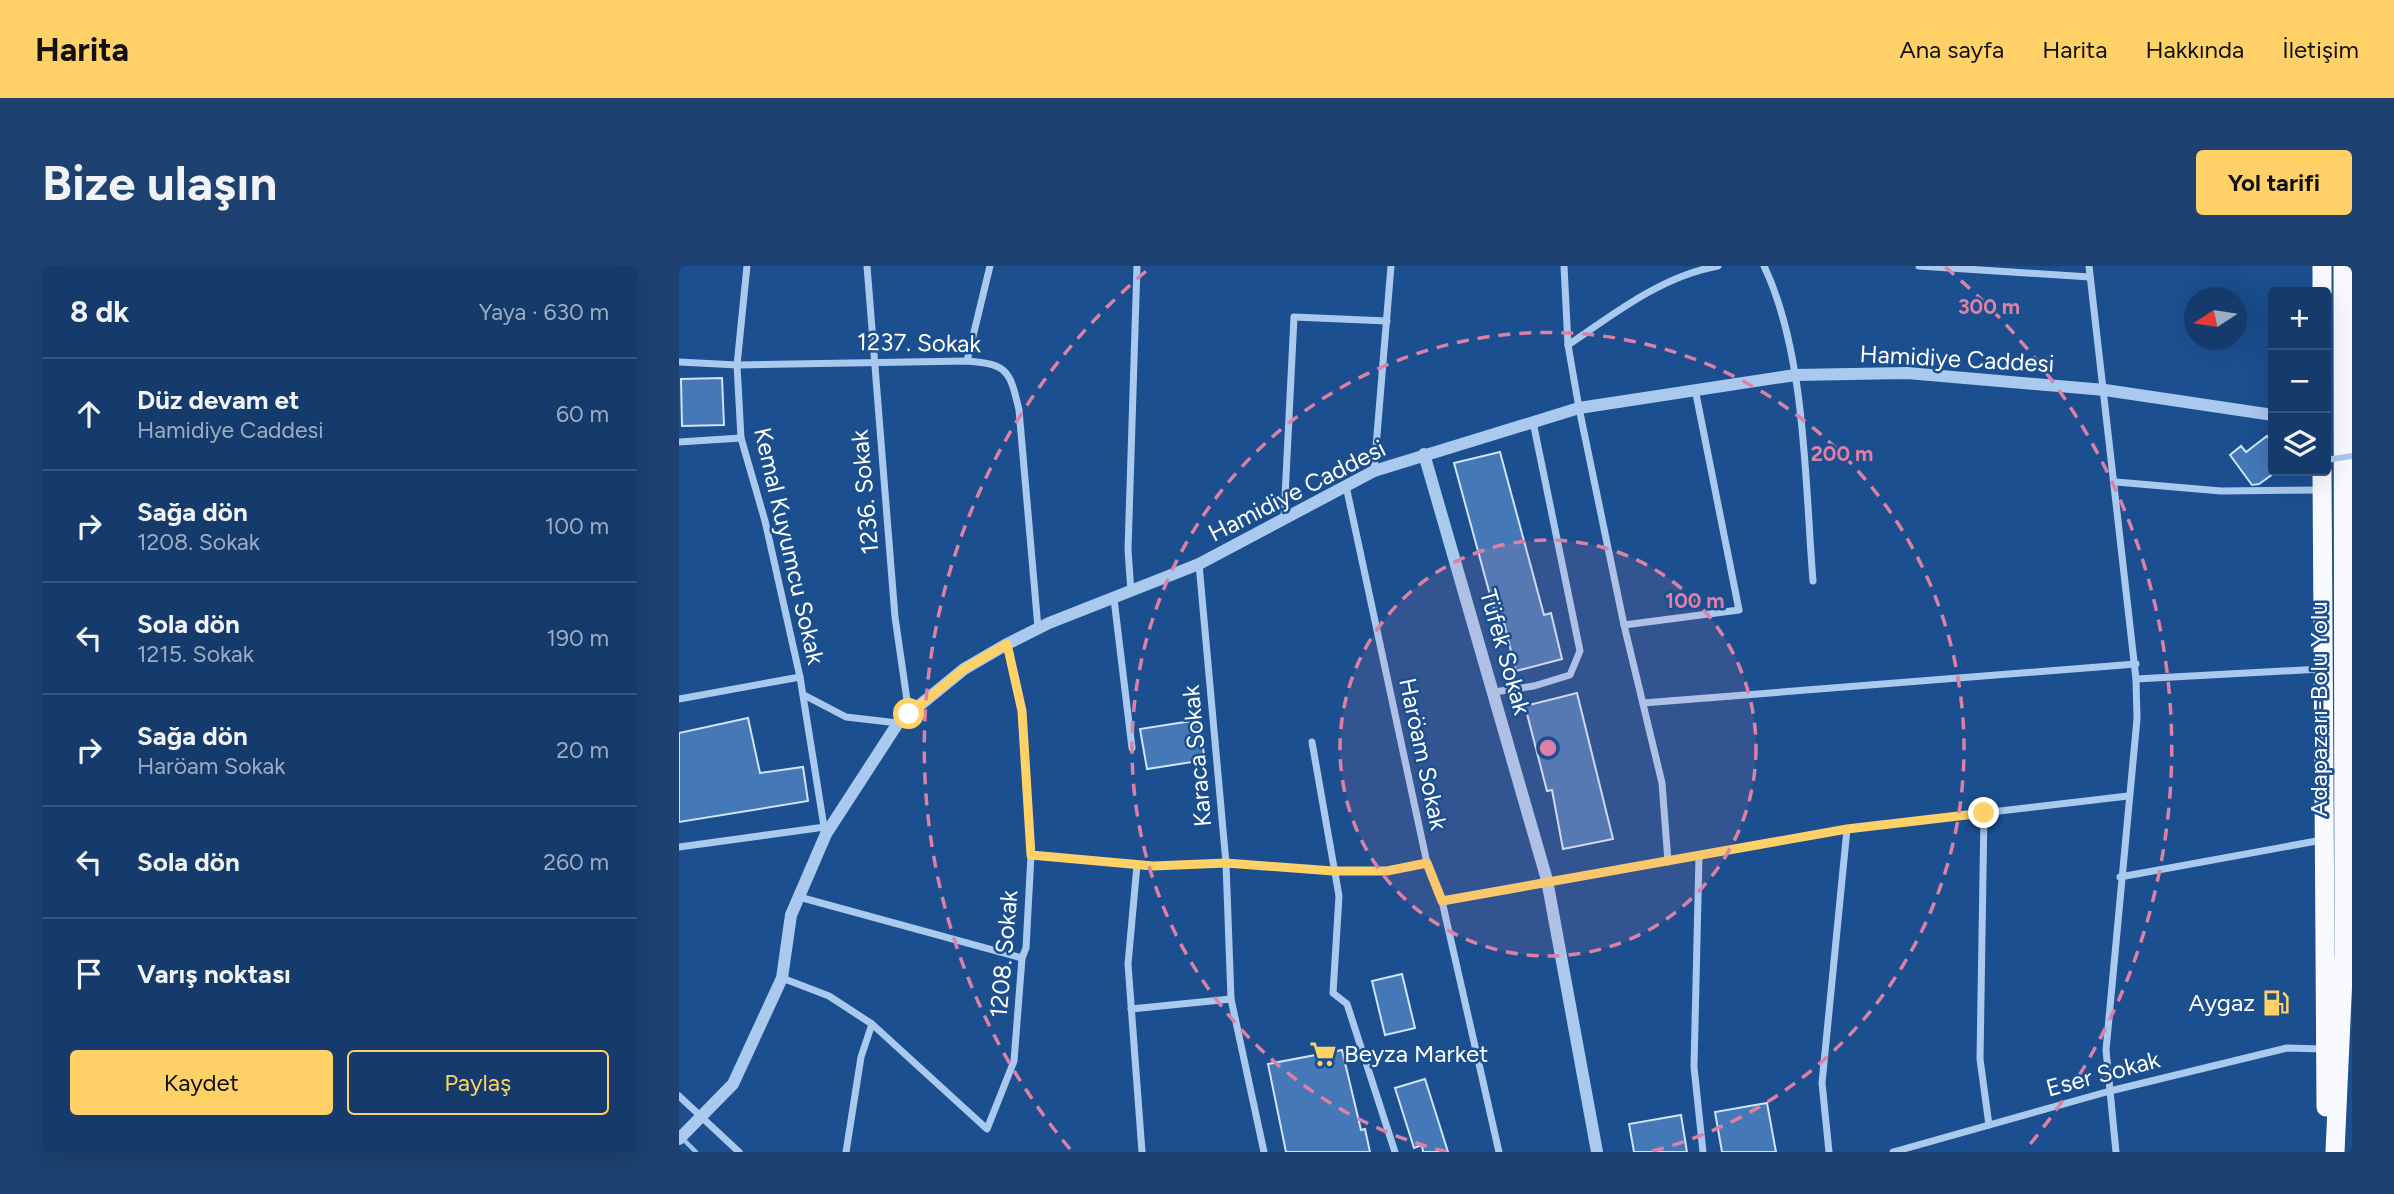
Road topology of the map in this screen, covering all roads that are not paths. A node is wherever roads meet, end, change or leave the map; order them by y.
1 (747, 266) edge
2 (867, 266) edge
3 (990, 266) edge
4 (1137, 266) edge
5 (1391, 266) edge
6 (1564, 266) edge
7 (1718, 266) edge
8 (1764, 266) edge
9 (1919, 266) edge
10 (2089, 266) edge
11 (2322, 266) edge
12 (2343, 266) edge
13 (2090, 276) junction
14 (2322, 287) edge
15 (1387, 321) junction
16 (1568, 345) junction
17 (873, 360) junction
18 (967, 360) junction
19 (679, 362) edge
20 (737, 365) junction
21 (1795, 375) junction
22 (1695, 388) junction
23 (2105, 390) junction
24 (1579, 408) junction
25 (2268, 414) edge
26 (1533, 422) junction
27 (741, 438) junction
28 (679, 442) edge
29 (1424, 454) junction
30 (2352, 456) edge
31 (2331, 459) edge
32 (1374, 471) junction
33 (2322, 480) edge
34 (2116, 482) junction
35 (1346, 485) junction
36 (1284, 517) junction
37 (1199, 564) junction
38 (1813, 581) dead end
39 (1131, 593) junction
40 (1114, 599) junction
41 (1624, 625) junction
42 (1038, 628) junction
43 (1007, 644) junction
44 (2136, 664) junction
45 (2325, 669) junction
46 (800, 677) junction
47 (2136, 679) junction
48 (1494, 692) junction
49 (804, 695) junction
50 (679, 699) edge
51 (1643, 703) junction
52 (909, 714) junction
53 (898, 723) junction
54 (1311, 742) dead end
55 (1132, 748) dead end
56 (2127, 796) junction
57 (1984, 813) junction
58 (1847, 829) junction
59 (825, 831) junction
60 (2325, 840) junction
61 (679, 847) edge
62 (1031, 855) junction
63 (1699, 856) junction
64 (1668, 862) junction
65 (1226, 863) junction
66 (1427, 863) junction
67 (1137, 865) junction
68 (1333, 871) junction
69 (2120, 877) junction
70 (1547, 880) junction
71 (799, 897) junction
72 (1442, 901) junction
73 (1023, 958) junction
74 (782, 978) junction
75 (1231, 999) junction
76 (1131, 1009) junction
77 (872, 1024) junction
78 (2325, 1049) junction
79 (2109, 1091) junction
80 (679, 1096) edge
81 (699, 1118) junction
82 (1989, 1125) junction
83 (679, 1139) edge
84 (739, 1152) edge
85 (846, 1152) edge
86 (1142, 1152) edge
87 (1264, 1152) edge
88 (1395, 1152) edge
89 (1499, 1152) edge
90 (1597, 1152) edge
91 (1703, 1152) edge
92 (1829, 1152) edge
93 (1893, 1152) edge
94 (2116, 1152) edge
95 (2326, 1152) edge
96 (2336, 1152) edge

1 - 20 street, Kemal Kuyumcu Sokak
2 - 17 street, 1236. Sokak
3 - 18 street
4 - 39 street
5 - 15 street
6 - 16 street
7 - 16 street
8 - 21 street
9 - 13 street
10 - 13 street
11 - 14 highway
12 - 96 highway, Adapazarı-Bolu Yolu
13 - 23 street
15 - 32 street
15 - 36 street
16 - 24 street
17 - 18 street, 1237. Sokak
17 - 20 street, 1237. Sokak
17 - 52 street, 1236. Sokak
18 - 42 street, 1237. Sokak
19 - 20 street, 1237. Sokak
20 - 27 street, Kemal Kuyumcu Sokak
21 - 22 street, Hamidiye Caddesi
21 - 23 street, Hamidiye Caddesi
21 - 38 street
22 - 24 street, Hamidiye Caddesi
22 - 41 street
23 - 25 street, Hamidiye Caddesi
23 - 34 street
24 - 26 street, Hamidiye Caddesi
24 - 41 street
26 - 29 street, Hamidiye Caddesi
26 - 48 street
27 - 28 street
27 - 46 street, Kemal Kuyumcu Sokak
29 - 32 street, Hamidiye Caddesi
29 - 48 street, Tüfek Sokak
30 - 31 street, bridge
32 - 35 street, Hamidiye Caddesi
33 - 34 street
33 - 45 highway
34 - 44 street
35 - 36 street, Hamidiye Caddesi
35 - 66 street, Haröam Sokak
36 - 37 street, Hamidiye Caddesi
37 - 39 street, Hamidiye Caddesi
37 - 65 street, Karaca Sokak
39 - 40 street, Hamidiye Caddesi
40 - 42 street, Hamidiye Caddesi
40 - 55 street
41 - 51 street
42 - 43 street, Hamidiye Caddesi
43 - 52 street, Hamidiye Caddesi
43 - 62 street, 1208. Sokak
44 - 47 street
44 - 51 street
45 - 47 street
45 - 60 highway
46 - 49 street, Kemal Kuyumcu Sokak
46 - 50 street
47 - 56 street
48 - 70 street, Tüfek Sokak
49 - 53 street
49 - 59 street, Kemal Kuyumcu Sokak
51 - 64 street
52 - 53 street, Hamidiye Caddesi
53 - 59 street, Hamidiye Caddesi
54 - 68 street
56 - 57 street
56 - 69 street
57 - 58 street
57 - 82 street
58 - 63 street
58 - 92 street
59 - 61 street
59 - 71 street, Hamidiye Caddesi
60 - 69 street
60 - 78 highway
62 - 67 street
62 - 73 street, 1208. Sokak
63 - 64 street
63 - 91 street
64 - 70 street
65 - 67 street
65 - 68 street
65 - 75 street, Karaca Sokak
66 - 68 street
66 - 72 street, Haröam Sokak
67 - 76 street
68 - 88 street
69 - 79 street
70 - 72 street
70 - 90 street, Tüfek Sokak
71 - 73 street
71 - 74 street, Hamidiye Caddesi
72 - 89 street, Haröam Sokak
73 - 77 street, 1208. Sokak
74 - 77 street
74 - 81 street, Hamidiye Caddesi
75 - 76 street
75 - 87 street, Karaca Sokak
76 - 86 street
77 - 85 street
78 - 79 street, Eser Sokak
78 - 95 highway
79 - 82 street, Eser Sokak
79 - 94 street
80 - 81 street
81 - 83 street, Hamidiye Caddesi
81 - 84 street
82 - 93 street, Eser Sokak

